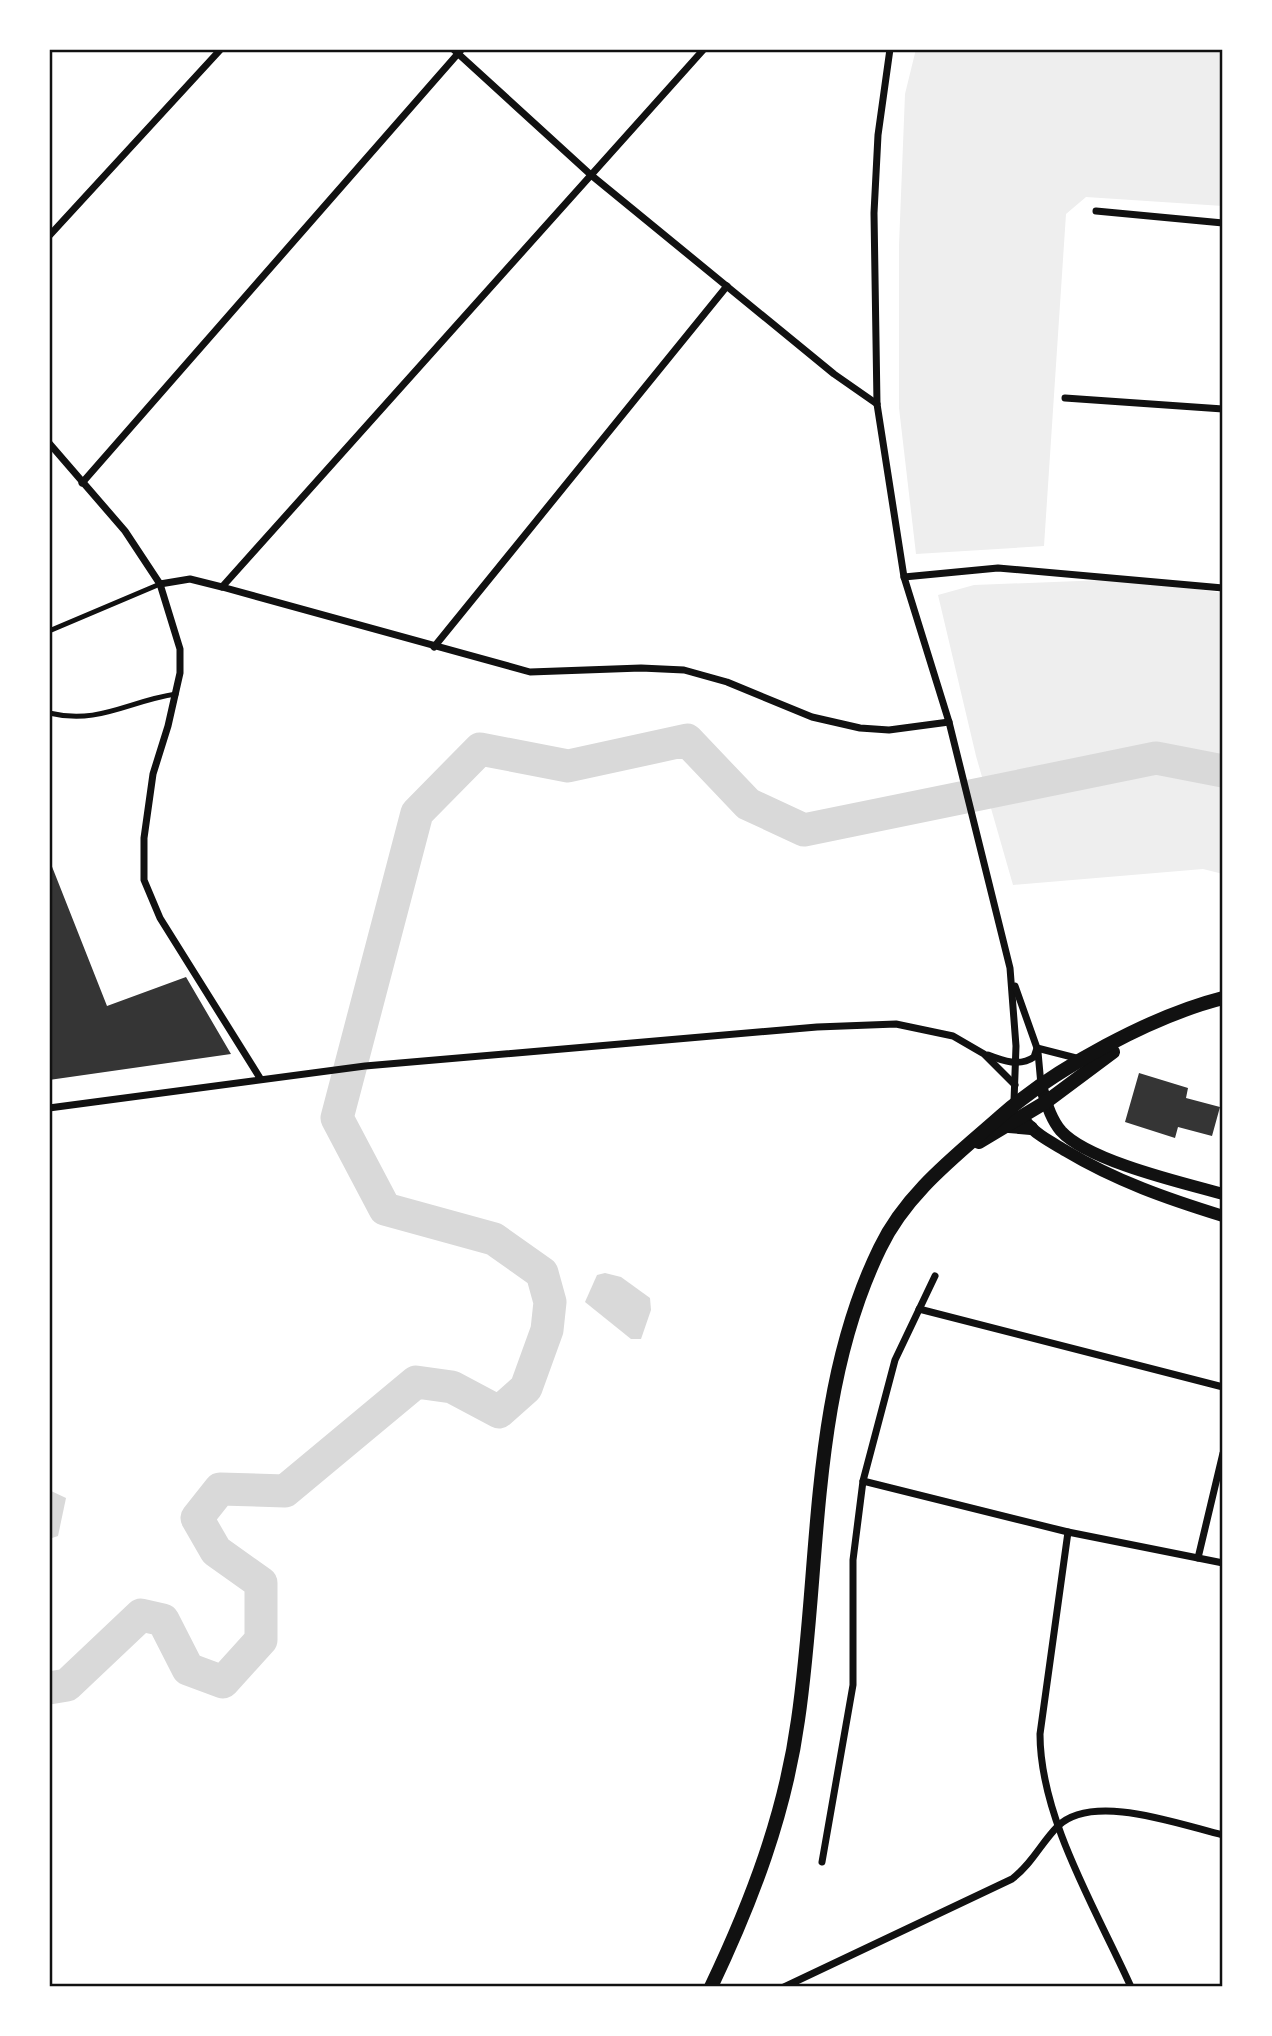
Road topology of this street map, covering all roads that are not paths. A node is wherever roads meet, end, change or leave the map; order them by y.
1 (221, 49) edge
2 (704, 49) edge
3 (890, 49) edge
4 (457, 50) edge
5 (591, 175) junction
6 (1096, 211) dead end
7 (1223, 223) edge
8 (49, 236) edge
9 (727, 286) junction
10 (1065, 398) dead end
11 (877, 404) junction
12 (1223, 409) edge
13 (49, 443) edge
14 (82, 483) junction
15 (904, 578) junction
16 (160, 584) junction
17 (222, 587) junction
18 (1223, 588) edge
19 (49, 631) edge
20 (434, 647) junction
21 (176, 694) junction
22 (49, 713) edge
23 (949, 722) junction
24 (1010, 968) junction
25 (1223, 998) edge
26 (1141, 1031) junction
27 (1037, 1048) junction
28 (984, 1054) junction
29 (1083, 1059) junction
30 (1016, 1063) junction
31 (260, 1078) junction
32 (1016, 1085) junction
33 (1041, 1086) junction
34 (1046, 1102) junction
35 (49, 1108) edge
36 (1022, 1117) junction
37 (951, 1159) junction
38 (1223, 1194) edge
39 (1223, 1216) edge
40 (935, 1276) dead end
41 (919, 1309) junction
42 (1223, 1387) edge
43 (1223, 1453) edge
44 (863, 1481) junction
45 (1068, 1532) junction
46 (1198, 1558) junction
47 (1223, 1563) edge
48 (1058, 1826) junction
49 (1223, 1835) edge
50 (822, 1862) dead end
51 (711, 1987) edge
52 (785, 1987) edge
53 (1131, 1987) edge

1 - 8 street
2 - 5 street
3 - 11 street
4 - 5 street
4 - 14 street
5 - 9 street
5 - 17 street
6 - 7 street
9 - 11 street
9 - 20 street
10 - 12 street
11 - 15 street
13 - 14 street
14 - 16 street
15 - 18 street
15 - 23 street
16 - 17 street
16 - 19 lane
16 - 21 street
17 - 20 street
20 - 23 street
21 - 22 lane
21 - 31 street
23 - 24 street
24 - 27 street
24 - 30 street
25 - 26 main road
26 - 29 main road
26 - 34 main road
27 - 29 street
27 - 30 street
27 - 33 street
28 - 30 street
28 - 31 street
28 - 32 street
29 - 33 main road
30 - 32 street
31 - 35 street
32 - 36 street
33 - 34 street
33 - 36 main road
34 - 36 main road
34 - 38 street
36 - 37 main road
36 - 37 main road
36 - 39 street
37 - 51 main road
40 - 41 street
41 - 42 street
41 - 44 street
43 - 46 street
44 - 45 street
44 - 50 street
45 - 46 street
45 - 48 street
46 - 47 street
48 - 49 street
48 - 52 street
48 - 53 street

